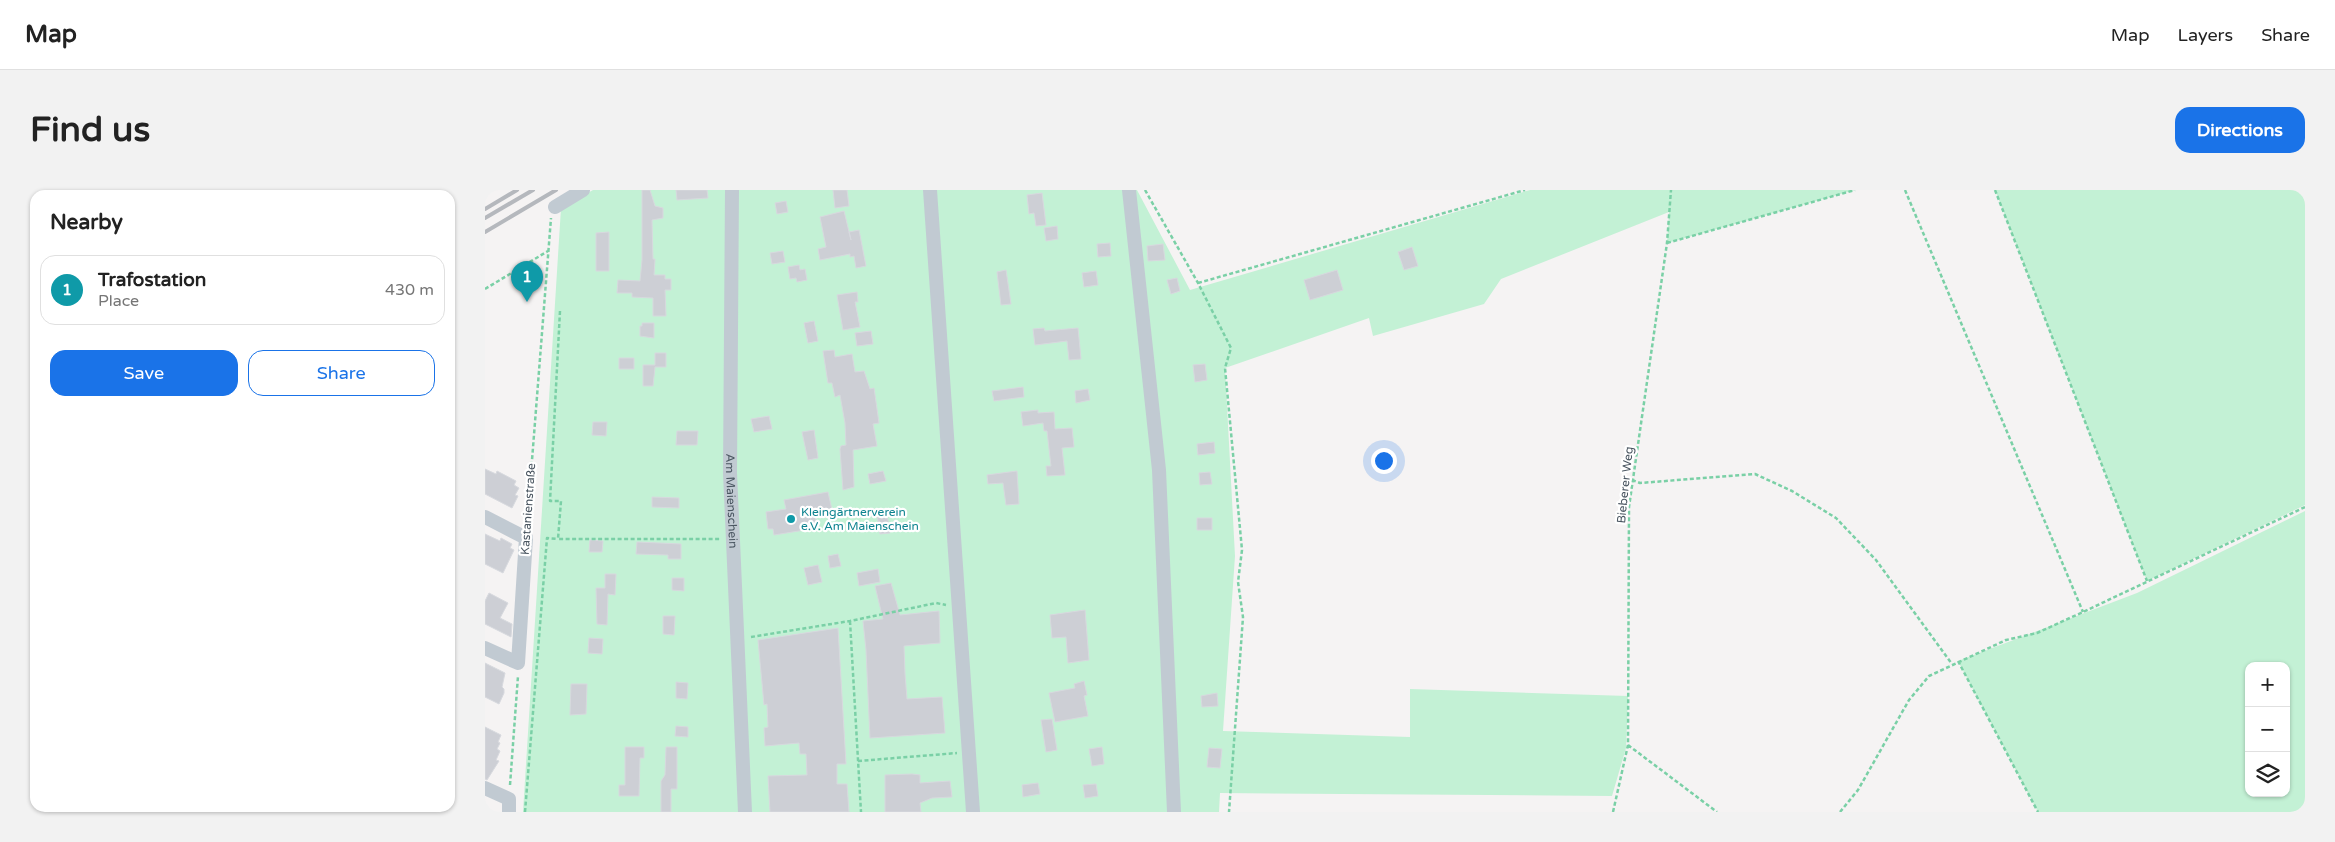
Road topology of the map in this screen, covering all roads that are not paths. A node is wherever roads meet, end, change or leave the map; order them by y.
1 (583, 190) edge
2 (732, 190) edge
3 (930, 190) edge
4 (1129, 190) edge
5 (555, 207) road end
6 (485, 517) edge
7 (485, 648) edge
8 (485, 788) edge
9 (509, 806) edge
10 (745, 812) edge
11 (973, 812) edge
12 (1174, 812) edge

1 - 5 street
2 - 10 street, Am Maienschein
3 - 11 street
4 - 12 street
6 - 7 street, Kastanienstraße
8 - 9 street

